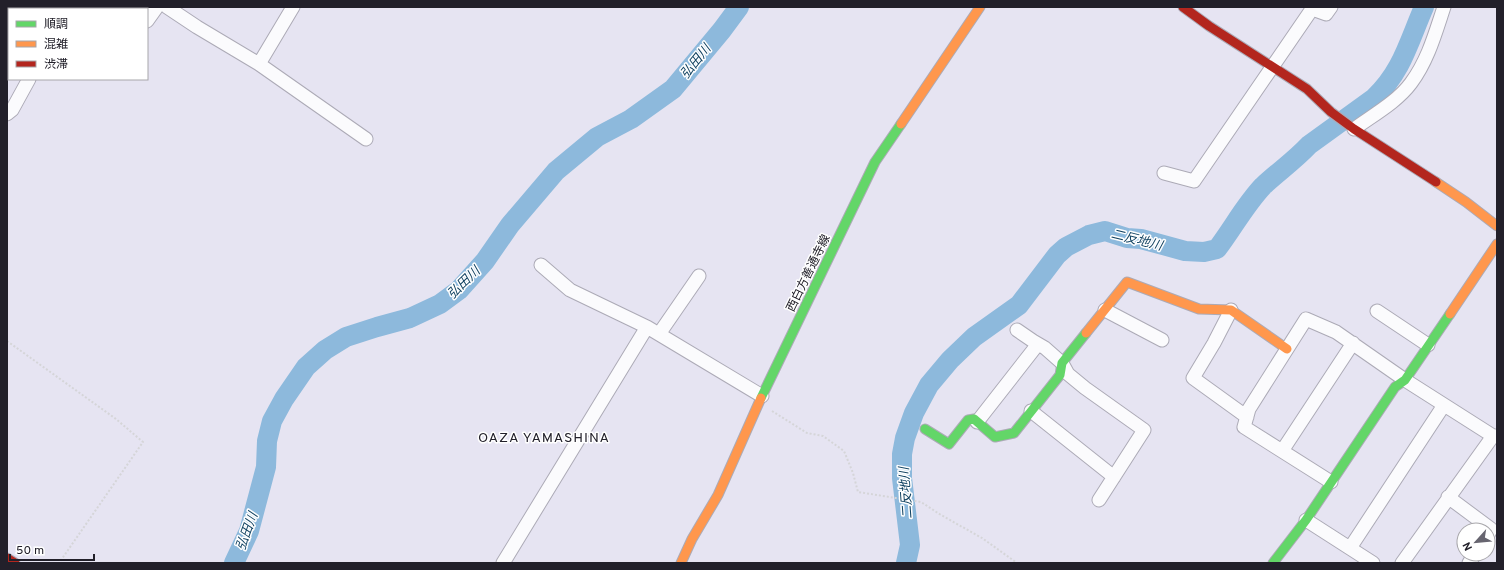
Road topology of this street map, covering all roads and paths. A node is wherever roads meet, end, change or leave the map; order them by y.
1 (157, 7) edge
2 (167, 7) edge
3 (293, 7) edge
4 (980, 7) edge
5 (1183, 7) edge
6 (1331, 7) edge
7 (1444, 7) edge
8 (148, 20) edge
9 (259, 64) junction
10 (1272, 67) junction
11 (28, 80) edge
12 (7, 114) edge
13 (1353, 129) junction
14 (366, 139) dead end
15 (1164, 174) dead end
16 (1497, 226) edge
17 (1497, 244) edge
18 (541, 265) dead end
19 (698, 276) dead end
20 (1105, 310) junction
21 (1231, 310) junction
22 (1377, 311) dead end
23 (647, 327) junction
24 (1017, 330) dead end
25 (659, 334) junction
26 (1162, 340) dead end
27 (7, 341) edge
28 (1038, 344) junction
29 (1352, 344) junction
30 (1428, 345) junction
31 (1287, 349) junction
32 (1062, 363) junction
33 (1405, 380) junction
34 (762, 396) junction
35 (1444, 405) junction
36 (1031, 411) junction
37 (1247, 417) junction
38 (977, 422) junction
39 (925, 429) dead end
40 (1495, 436) edge
41 (1282, 451) junction
42 (1114, 477) junction
43 (1331, 482) junction
44 (1448, 497) junction
45 (1100, 500) dead end
46 (1306, 520) junction
47 (1481, 522) edge
48 (1350, 548) junction
49 (7, 558) edge
50 (1369, 562) edge
51 (15, 563) edge
52 (59, 563) edge
53 (503, 563) edge
54 (681, 563) edge
55 (1017, 563) edge
56 (1273, 563) edge
57 (1402, 563) edge

1 - 8 street
2 - 9 street
3 - 9 street
4 - 34 street, 西白方善通寺線
5 - 10 street
6 - 10 street
7 - 13 street
9 - 14 street
10 - 13 street
10 - 15 street
11 - 12 street
13 - 16 street
17 - 30 street
18 - 23 street
19 - 25 street
20 - 21 street
20 - 26 street
20 - 32 street
21 - 31 street
21 - 37 street
22 - 30 street
23 - 25 street
23 - 53 street
24 - 28 street
25 - 34 street
27 - 52 path
28 - 32 street
28 - 38 street
29 - 31 street
29 - 33 street
29 - 41 street
30 - 33 street
31 - 37 street
32 - 36 street
32 - 42 street
33 - 35 street
33 - 43 street
34 - 54 street, 西白方善通寺線
34 - 55 path
35 - 40 street
35 - 48 street
36 - 38 street
36 - 42 street
37 - 41 street
38 - 39 street
40 - 44 street
41 - 43 street
42 - 45 street
43 - 46 street
44 - 47 street
44 - 57 street
46 - 48 street
46 - 56 street
48 - 50 street
49 - 51 street

